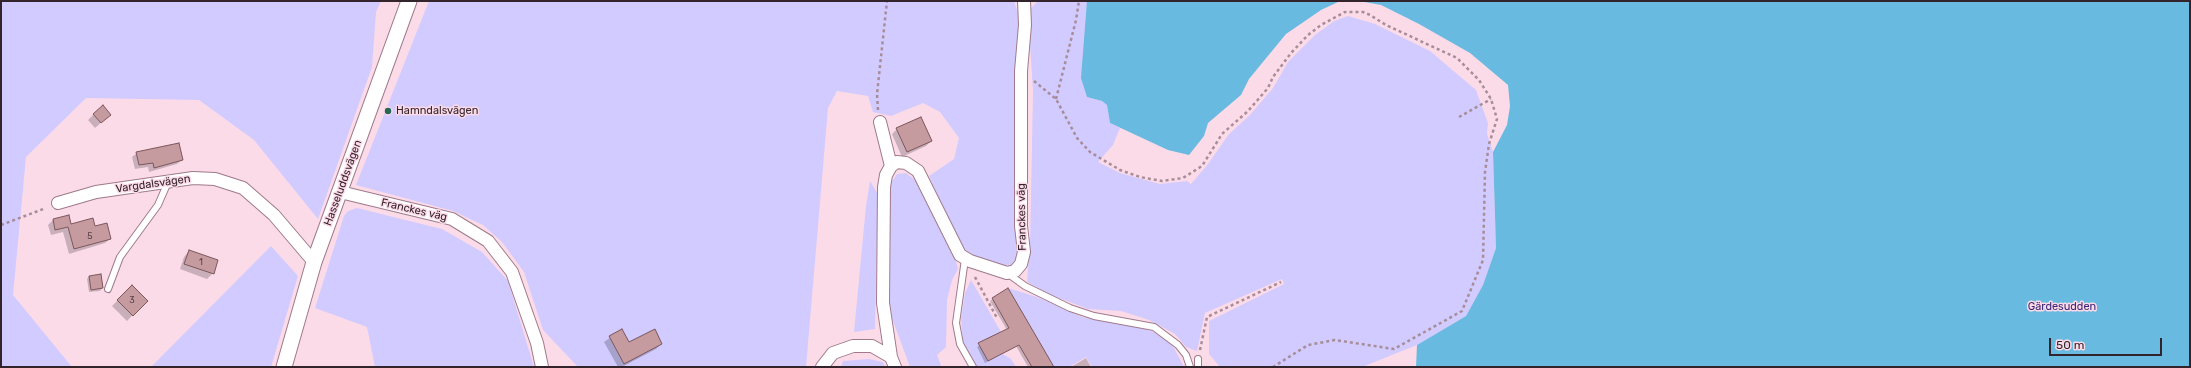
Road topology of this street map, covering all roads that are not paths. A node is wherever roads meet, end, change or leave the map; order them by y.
1 (409, 1) edge
2 (1024, 1) edge
3 (880, 122) road end
4 (891, 166) junction
5 (168, 182) junction
6 (340, 192) junction
7 (58, 203) road end
8 (965, 258) junction
9 (314, 262) junction
10 (1007, 273) junction
11 (108, 289) dead end
12 (1198, 358) road end
13 (893, 362) edge
14 (284, 367) edge
15 (542, 367) edge
16 (822, 367) edge
17 (973, 367) edge
18 (1190, 367) edge
19 (1198, 367) edge

1 - 6 street, Hasseluddsvägen
2 - 10 street, Franckes väg
3 - 4 street
4 - 8 street
4 - 13 street
5 - 7 street, Vargdalsvägen
5 - 9 street, Vargdalsvägen
5 - 11 lane
6 - 9 street, Hasseluddsvägen
6 - 15 street, Franckes väg
8 - 10 street
8 - 17 lane
9 - 14 street, Hasseluddsvägen
10 - 18 lane
12 - 19 lane
13 - 16 street

